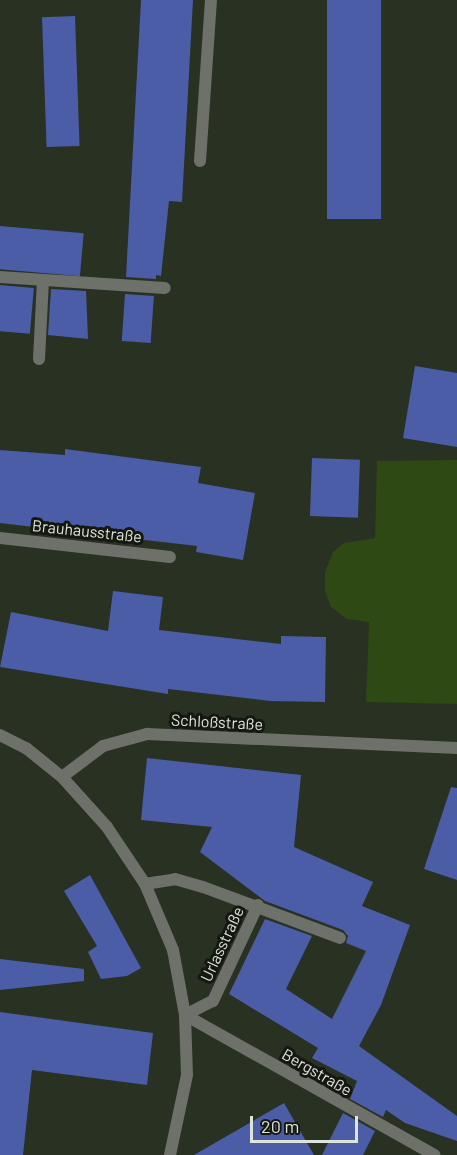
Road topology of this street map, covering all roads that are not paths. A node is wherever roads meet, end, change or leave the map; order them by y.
1 (211, 0) edge
2 (200, 161) dead end
3 (0, 277) edge
4 (43, 280) junction
5 (165, 288) dead end
6 (39, 358) dead end
7 (0, 538) edge
8 (170, 556) dead end
9 (0, 735) edge
10 (457, 748) edge
11 (62, 777) junction
12 (145, 884) junction
13 (258, 905) junction
14 (340, 938) dead end
15 (185, 1015) junction
16 (170, 1155) edge
17 (434, 1155) edge

1 - 2 street
3 - 4 street
4 - 5 street
4 - 6 street
7 - 8 street, Brauhausstraße
9 - 11 street
10 - 11 street, Schloßstraße
11 - 12 street, Urlasstraße
12 - 13 street, Urlasstraße
12 - 15 street, Urlasstraße
13 - 14 street, Urlasstraße
13 - 15 street, Urlasstraße
15 - 16 street, Urlasstraße
15 - 17 street, Bergstraße

